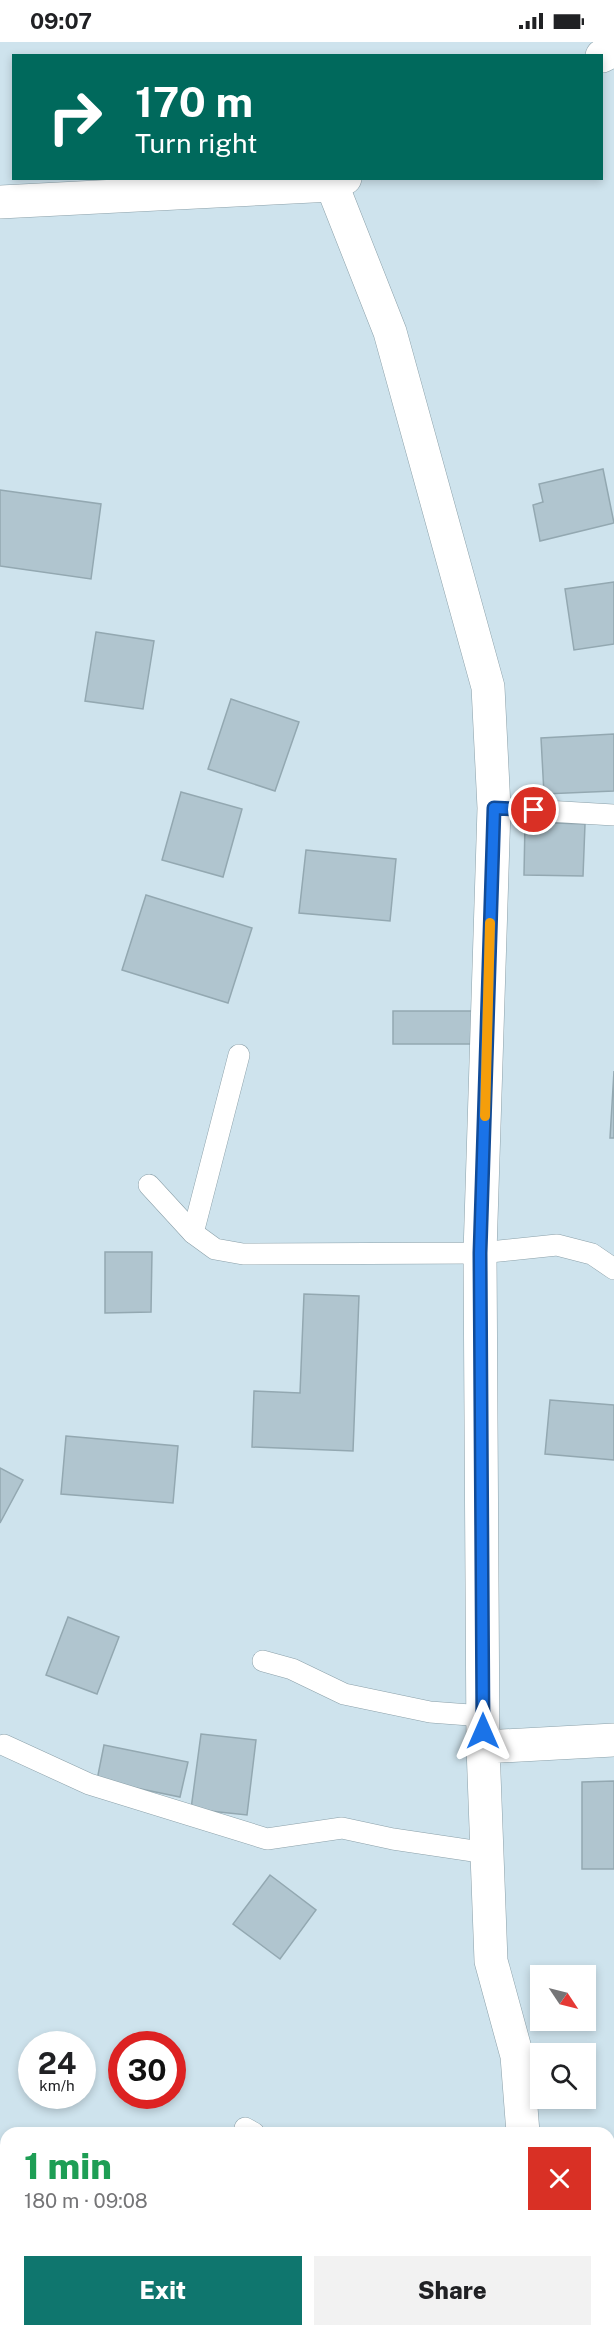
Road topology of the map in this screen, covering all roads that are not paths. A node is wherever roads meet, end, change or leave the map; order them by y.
1 (338, 182) edge
2 (0, 201) edge
3 (494, 808) junction
4 (614, 815) edge
5 (239, 1055) dead end
6 (149, 1185) dead end
7 (193, 1233) junction
8 (480, 1253) junction
9 (614, 1269) edge
10 (263, 1661) dead end
11 (483, 1731) junction
12 (614, 1740) edge
13 (4, 1745) dead end
14 (487, 1853) junction
15 (523, 2127) edge

1 - 2 street
1 - 3 street
3 - 4 lane
3 - 8 street
5 - 7 lane
6 - 7 lane
7 - 8 lane
8 - 9 lane
8 - 11 street
10 - 11 lane
11 - 12 street
11 - 14 street
13 - 14 lane
14 - 15 street

